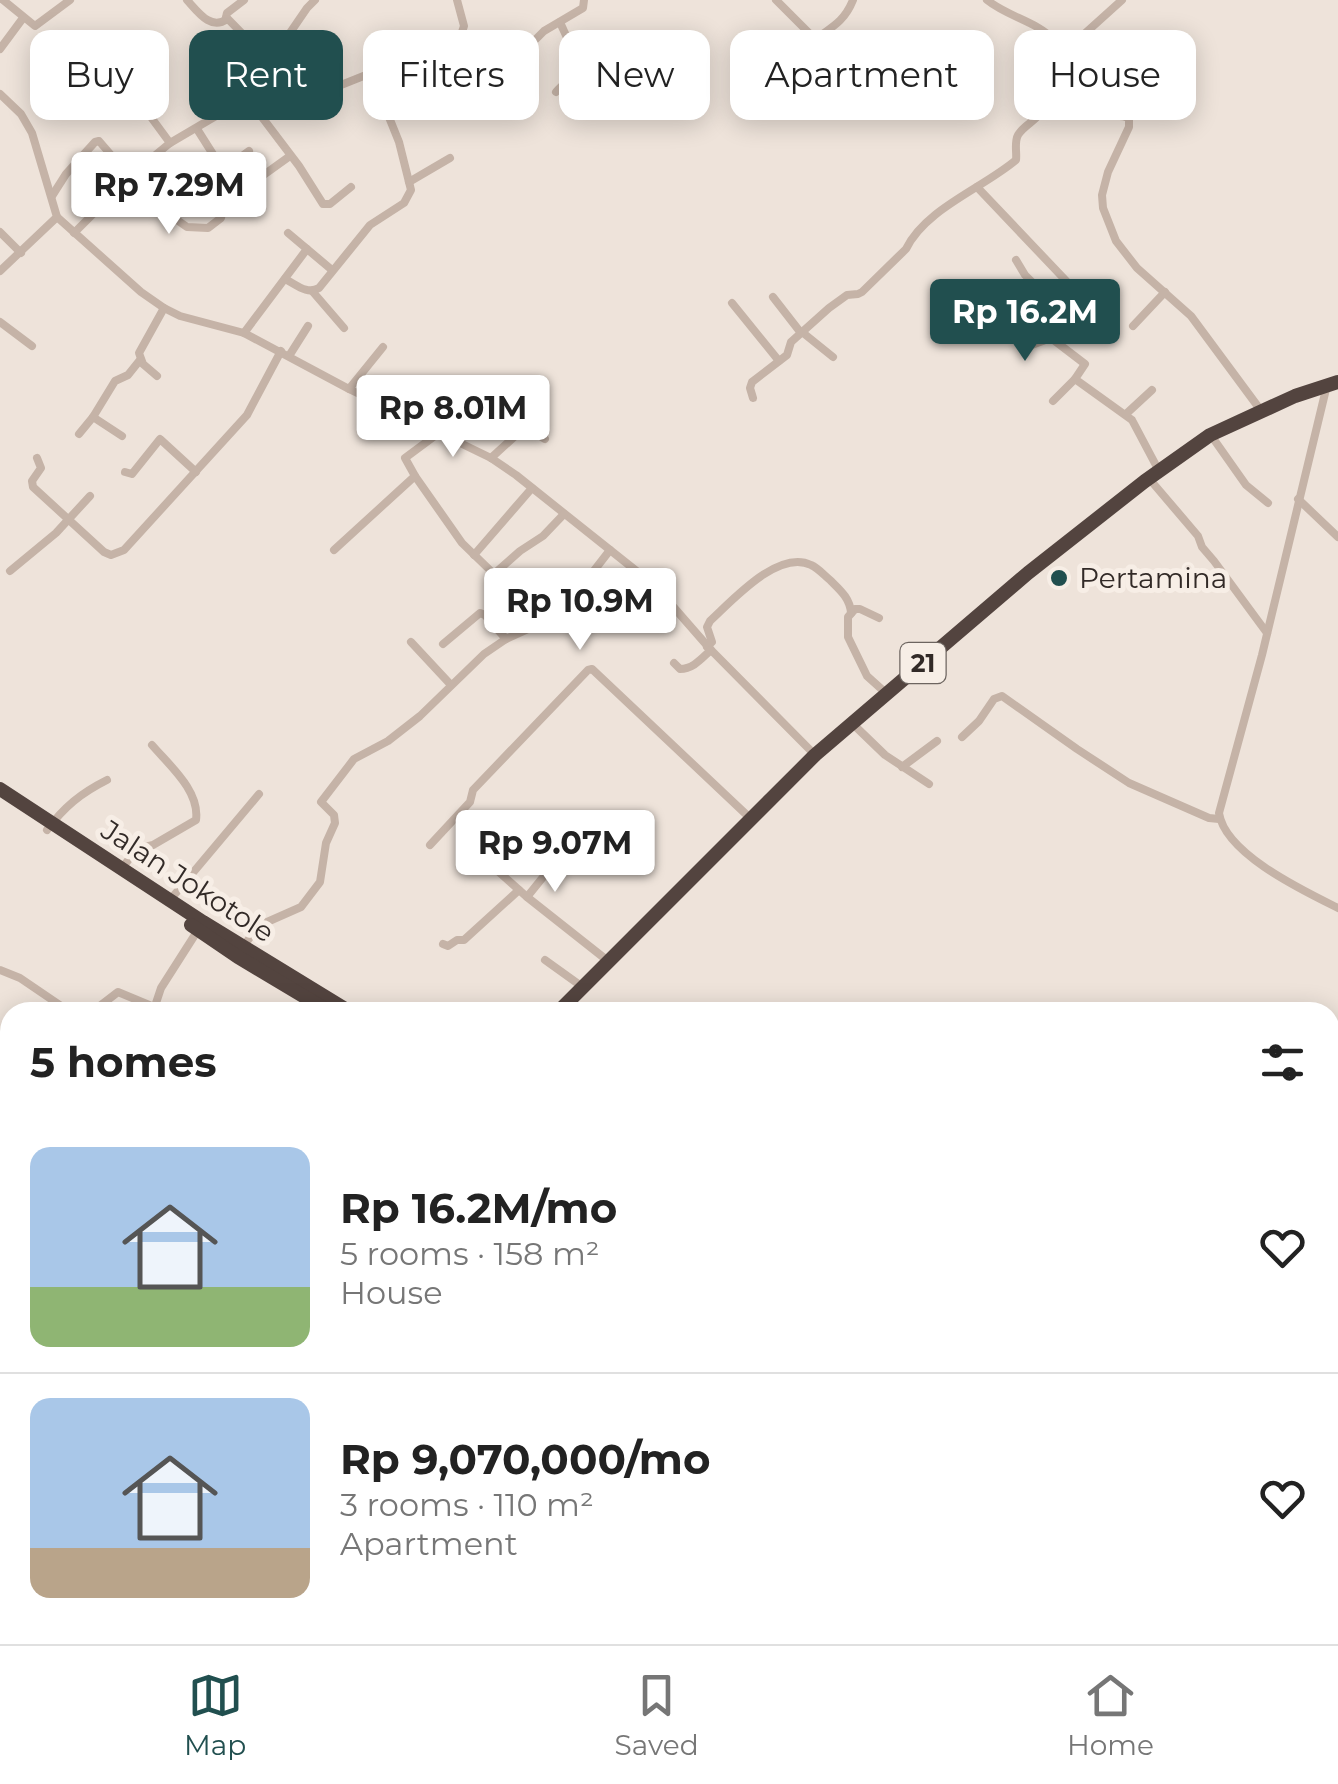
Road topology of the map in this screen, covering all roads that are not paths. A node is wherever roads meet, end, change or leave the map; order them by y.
1 (3, 0) edge
2 (70, 0) edge
3 (187, 0) edge
4 (244, 0) edge
5 (315, 0) edge
6 (457, 0) edge
7 (584, 0) edge
8 (776, 0) edge
9 (853, 0) edge
10 (988, 0) edge
11 (1122, 0) edge
12 (23, 18) junction
13 (227, 19) junction
14 (560, 22) junction
15 (35, 26) junction
16 (41, 30) edge
17 (238, 30) edge
18 (292, 30) edge
19 (463, 30) edge
20 (1042, 30) edge
21 (1087, 30) edge
22 (539, 36) edge
23 (0, 49) edge
24 (556, 92) dead end
25 (0, 94) edge
26 (153, 120) edge
27 (209, 120) edge
28 (264, 120) edge
29 (391, 120) edge
30 (1035, 120) edge
31 (1129, 120) edge
32 (196, 128) junction
33 (170, 143) junction
34 (249, 151) dead end
35 (290, 156) junction
36 (450, 158) dead end
37 (223, 170) junction
38 (133, 174) junction
39 (409, 182) junction
40 (351, 187) dead end
41 (977, 187) junction
42 (52, 196) junction
43 (222, 205) junction
44 (57, 217) junction
45 (0, 232) edge
46 (74, 233) junction
47 (288, 233) dead end
48 (307, 249) junction
49 (20, 253) junction
50 (1016, 260) dead end
51 (0, 270) edge
52 (332, 270) junction
53 (285, 279) junction
54 (1072, 286) dead end
55 (313, 292) junction
56 (1165, 292) junction
57 (773, 297) dead end
58 (732, 303) dead end
59 (164, 308) junction
60 (0, 322) edge
61 (308, 326) dead end
62 (1133, 326) dead end
63 (344, 328) dead end
64 (1007, 331) dead end
65 (801, 332) junction
66 (244, 333) junction
67 (1051, 338) junction
68 (32, 346) dead end
69 (383, 347) dead end
70 (285, 353) junction
71 (833, 356) dead end
72 (140, 360) junction
73 (779, 361) junction
74 (157, 376) dead end
75 (1076, 380) junction
76 (1332, 386) edge
77 (349, 389) junction
78 (1152, 390) dead end
79 (754, 398) dead end
80 (1053, 401) dead end
81 (1262, 413) junction
82 (1126, 414) junction
83 (93, 417) junction
84 (440, 432) junction
85 (79, 434) dead end
86 (122, 436) dead end
87 (546, 438) dead end
88 (1215, 442) junction
89 (37, 458) dead end
90 (491, 458) junction
91 (125, 472) dead end
92 (196, 472) junction
93 (415, 476) junction
94 (1156, 477) junction
95 (532, 488) junction
96 (90, 496) dead end
97 (1298, 499) junction
98 (1268, 503) dead end
99 (564, 514) junction
100 (68, 520) junction
101 (1338, 537) edge
102 (334, 550) dead end
103 (610, 550) junction
104 (474, 555) junction
105 (10, 571) dead end
106 (494, 574) junction
107 (533, 592) dead end
108 (851, 612) junction
109 (552, 615) junction
110 (878, 618) dead end
111 (530, 628) junction
112 (1267, 633) junction
113 (506, 638) junction
114 (411, 642) dead end
115 (443, 644) dead end
116 (709, 649) junction
117 (674, 663) dead end
118 (451, 685) junction
119 (887, 694) junction
120 (856, 727) junction
121 (962, 737) dead end
122 (937, 741) dead end
123 (152, 745) dead end
124 (817, 757) junction
125 (902, 767) junction
126 (107, 780) dead end
127 (929, 784) dead end
128 (0, 789) edge
129 (259, 794) dead end
130 (0, 799) edge
131 (750, 818) junction
132 (1219, 819) junction
133 (49, 827) junction
134 (430, 845) dead end
135 (93, 855) junction
136 (480, 855) dead end
137 (122, 868) junction
138 (548, 871) dead end
139 (519, 890) junction
140 (527, 897) junction
141 (170, 900) junction
142 (1338, 908) edge
143 (658, 916) junction
144 (200, 926) junction
145 (443, 944) dead end
146 (244, 947) junction
147 (545, 960) dead end
148 (608, 961) junction
149 (0, 970) edge
150 (584, 988) junction
151 (55, 1002) edge
152 (105, 1002) edge
153 (138, 1002) edge
154 (157, 1002) edge
155 (313, 1002) edge
156 (334, 1002) edge
157 (569, 1002) edge
158 (580, 1002) edge

1 - 12 street
2 - 15 street
3 - 13 street
4 - 13 street
5 - 18 street
6 - 19 street
7 - 14 street
8 - 9 street
10 - 20 street
11 - 21 street
12 - 15 street
12 - 23 street
13 - 17 street
14 - 22 street
14 - 24 street
15 - 16 street
25 - 42 street
26 - 33 street
27 - 32 street
28 - 35 street
29 - 39 street
30 - 41 street
31 - 56 street
32 - 33 street
32 - 37 street
33 - 38 street
34 - 37 street
35 - 40 street
35 - 43 street
36 - 39 street
37 - 43 street
38 - 42 street
38 - 43 street
38 - 46 street
39 - 52 street
41 - 54 street
41 - 65 street
42 - 44 street
44 - 46 street
44 - 49 street
45 - 49 street
46 - 59 street
47 - 48 street
48 - 52 street
48 - 53 street
49 - 51 street
50 - 67 street
52 - 55 street
53 - 55 street
53 - 66 street
55 - 63 street
56 - 62 street
56 - 81 street
57 - 65 street
58 - 73 street
59 - 66 street
59 - 72 street
60 - 68 street
61 - 70 street
64 - 67 street
65 - 71 street
65 - 73 street
66 - 70 street
67 - 75 street
69 - 77 street
70 - 77 street
70 - 92 street
72 - 74 street
72 - 83 street
73 - 79 street
75 - 80 street
75 - 82 street
76 - 81 highway, 21
76 - 97 street
77 - 84 street
78 - 82 street
81 - 88 highway, 21
81 - 94 highway, 21
82 - 94 street
83 - 85 street
83 - 86 street
84 - 90 street
84 - 93 street
87 - 90 street
88 - 94 highway, 21
88 - 98 street
89 - 100 street
90 - 95 street
91 - 92 street
92 - 100 street
93 - 102 street
93 - 104 street
94 - 112 street
94 - 119 highway, 21
94 - 120 highway, 21
95 - 99 street
95 - 104 street
96 - 100 street
97 - 101 street
97 - 112 street
99 - 103 street
99 - 106 street
100 - 105 street
103 - 109 street
103 - 116 street
104 - 106 street
106 - 111 street
107 - 109 street
108 - 110 street
108 - 116 street
108 - 119 street
109 - 111 street
111 - 113 street
112 - 132 street
113 - 115 street
113 - 118 street
114 - 118 street
116 - 117 street
116 - 124 street
118 - 146 street
119 - 124 highway, 21
120 - 124 highway, 21
120 - 125 street
121 - 132 street
122 - 125 street
123 - 137 street
124 - 131 highway, 21
124 - 143 highway, 21
125 - 127 street
126 - 133 street
128 - 133 highway, Jalan Jokotole
129 - 141 street
130 - 133 highway, Jalan Jokotole
131 - 134 street
131 - 143 highway, 21
132 - 142 street
133 - 135 highway, Jalan Jokotole
135 - 137 highway, Jalan Jokotole
135 - 144 highway, Jalan Jokotole
136 - 139 street
137 - 141 highway, Jalan Jokotole
138 - 140 street
139 - 140 street
139 - 145 street
140 - 148 street
141 - 144 highway, Jalan Jokotole
143 - 148 highway, 21
143 - 158 highway, 21
144 - 146 highway, Jalan Jokotole
144 - 154 street
144 - 155 highway, Jalan Jokotole
146 - 156 highway, Jalan Jokotole
147 - 150 street
148 - 150 highway, 21
149 - 151 street
150 - 157 highway, 21
152 - 153 street

